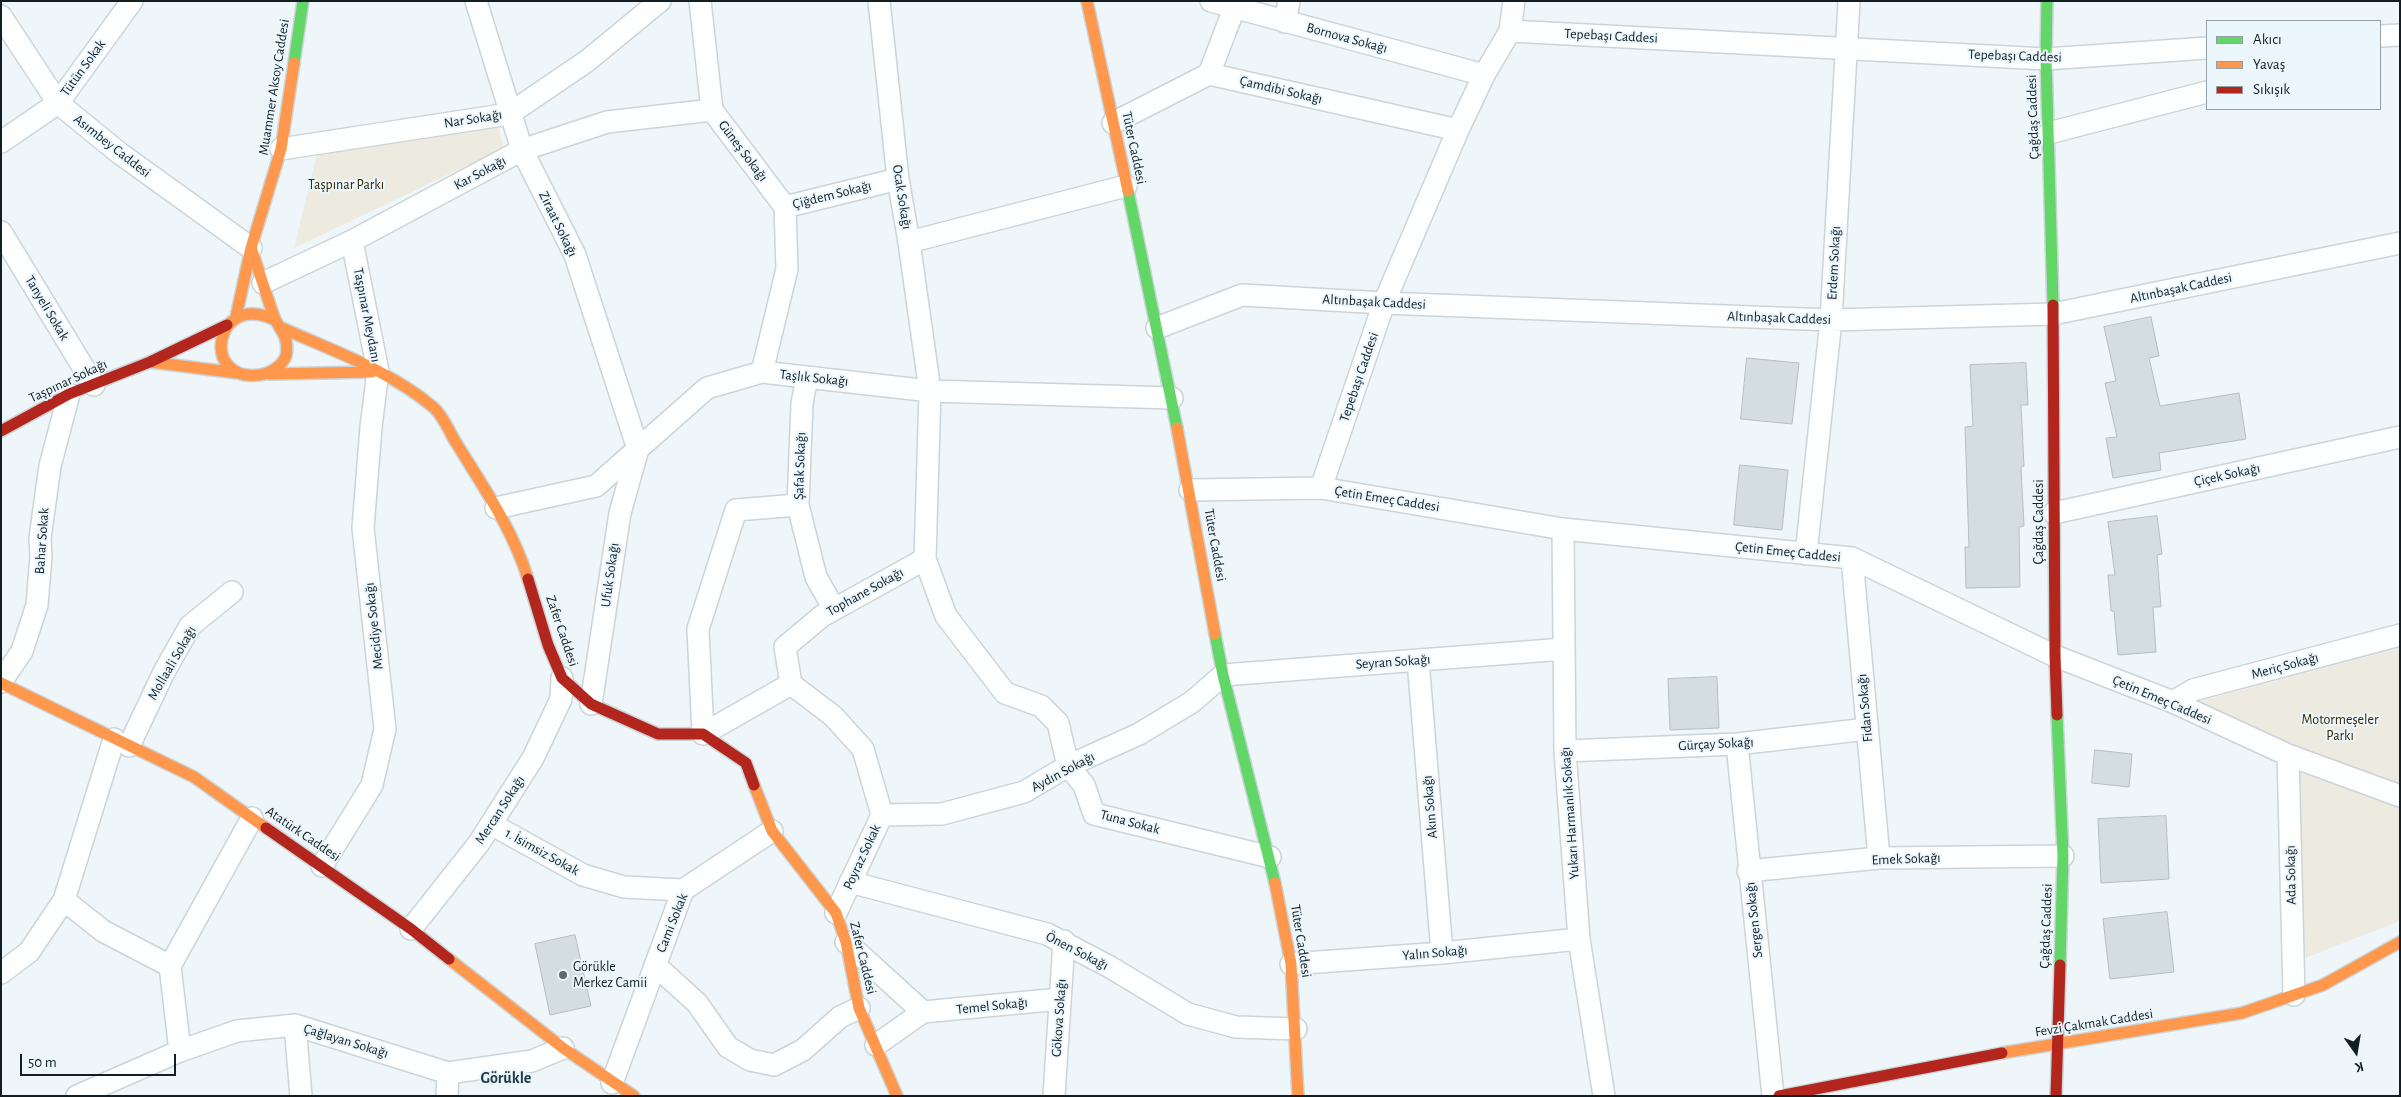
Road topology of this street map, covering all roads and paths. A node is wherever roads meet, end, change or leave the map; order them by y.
1 (131, 1) edge
2 (303, 1) edge
3 (476, 1) edge
4 (660, 1) edge
5 (700, 1) edge
6 (879, 1) edge
7 (1087, 1) edge
8 (1211, 1) edge
9 (1514, 1) edge
10 (1848, 1) edge
11 (2047, 1) edge
12 (1234, 8) junction
13 (1287, 11) edge
14 (1, 16) edge
15 (1510, 31) junction
16 (2400, 35) edge
17 (2381, 36) edge
18 (1845, 48) junction
19 (2206, 48) edge
20 (2046, 58) junction
21 (1209, 74) junction
22 (1484, 75) junction
23 (2206, 92) edge
24 (58, 103) junction
25 (712, 110) junction
26 (509, 114) junction
27 (1113, 123) junction
28 (1458, 130) junction
29 (2049, 133) junction
30 (1, 142) edge
31 (281, 149) junction
32 (522, 150) junction
33 (898, 179) junction
34 (1126, 186) junction
35 (785, 207) junction
36 (1, 232) edge
37 (352, 241) junction
38 (909, 242) junction
39 (2400, 243) edge
40 (251, 248) junction
41 (263, 283) junction
42 (1384, 303) junction
43 (2052, 314) junction
44 (1831, 320) junction
45 (231, 321) junction
46 (279, 324) junction
47 (1157, 328) junction
48 (150, 362) junction
49 (378, 372) junction
50 (762, 372) junction
51 (237, 374) junction
52 (270, 374) junction
53 (807, 378) junction
54 (94, 385) junction
55 (930, 391) junction
56 (70, 394) junction
57 (1172, 398) junction
58 (1, 431) edge
59 (2400, 437) edge
60 (638, 449) junction
61 (1321, 488) junction
62 (1190, 490) junction
63 (798, 505) junction
64 (496, 508) junction
65 (2054, 513) junction
66 (1563, 529) junction
67 (1806, 554) junction
68 (1852, 558) junction
69 (925, 559) junction
70 (232, 592) dead end
71 (834, 609) junction
72 (2400, 635) edge
73 (1564, 648) junction
74 (2054, 656) junction
75 (1418, 660) junction
76 (1223, 675) junction
77 (562, 678) junction
78 (1, 683) edge
79 (791, 684) junction
80 (2173, 702) junction
81 (591, 704) junction
82 (1867, 729) junction
83 (703, 734) junction
84 (121, 742) junction
85 (1737, 744) junction
86 (1565, 751) junction
87 (2288, 756) junction
88 (1068, 766) junction
89 (2400, 796) edge
90 (882, 815) junction
91 (252, 818) junction
92 (491, 824) junction
93 (772, 831) junction
94 (2063, 856) junction
95 (1270, 857) junction
96 (1879, 858) junction
97 (322, 866) junction
98 (1748, 872) junction
99 (850, 882) junction
100 (683, 890) junction
101 (64, 900) junction
102 (836, 913) junction
103 (411, 929) junction
104 (1578, 939) junction
105 (1064, 941) junction
106 (846, 942) junction
107 (2400, 942) edge
108 (1442, 953) junction
109 (1291, 964) junction
110 (655, 965) junction
111 (170, 966) junction
112 (1, 973) edge
113 (2294, 995) junction
114 (1060, 999) junction
115 (859, 1008) junction
116 (923, 1012) junction
117 (295, 1025) junction
118 (1296, 1029) junction
119 (2057, 1042) junction
120 (876, 1045) junction
121 (563, 1048) junction
122 (180, 1050) junction
123 (448, 1073) junction
124 (612, 1083) junction
125 (77, 1096) edge
126 (301, 1096) edge
127 (446, 1096) edge
128 (634, 1096) edge
129 (897, 1096) edge
130 (1054, 1096) edge
131 (1298, 1096) edge
132 (1604, 1096) edge
133 (1773, 1096) edge
134 (1779, 1096) edge
135 (2056, 1096) edge

1 - 24 street, Tütün Sokak
2 - 31 street, Muammer Aksoy Caddesi
3 - 26 street, Ziraat Sokağı
4 - 26 street, Nar Sokağı
5 - 25 street, Güneş Sokağı
6 - 33 street, Ocak Sokağı
7 - 27 street, Tüter Caddesi
8 - 12 street, Bornova Sokağı
9 - 15 street
10 - 18 street, Erdem Sokağı
11 - 20 street, Çağdaş Caddesi
12 - 13 street, Bornova Sokağı
12 - 21 street
13 - 22 street, Bornova Sokağı
14 - 24 street, Asımbey Caddesi
15 - 18 street, Tepebaşı Caddesi
15 - 22 street, Tepebaşı Caddesi
16 - 17 street
18 - 20 street, Tepebaşı Caddesi
18 - 44 street, Erdem Sokağı
19 - 20 street, Tepebaşı Caddesi
20 - 29 street, Çağdaş Caddesi
21 - 27 street
21 - 28 street, Çamdibi Sokağı
22 - 28 street, Tepebaşı Caddesi
23 - 29 street
24 - 30 street, Tütün Sokak
24 - 40 street, Asımbey Caddesi
25 - 32 street, Kar Sokağı
25 - 35 street, Güneş Sokağı
26 - 31 street, Nar Sokağı
26 - 32 street, Ziraat Sokağı
27 - 34 street, Tüter Caddesi
28 - 42 street, Tepebaşı Caddesi
29 - 43 street, Çağdaş Caddesi
31 - 40 street, Muammer Aksoy Caddesi
32 - 37 street, Kar Sokağı
32 - 60 street, Ziraat Sokağı
33 - 35 street, Çiğdem Sokağı
33 - 38 street, Ocak Sokağı
34 - 38 street
34 - 47 street, Tüter Caddesi
35 - 50 street, Çiğdem Sokağı
36 - 54 street, Tanyeli Sokak
37 - 41 street, Kar Sokağı
37 - 49 street, Taşpınar Meydanı
38 - 55 street, Ocak Sokağı
39 - 43 street, Altınbaşak Caddesi
40 - 41 street
40 - 45 street, Muammer Aksoy Caddesi
41 - 46 street
42 - 44 street, Altınbaşak Caddesi
42 - 47 street, Altınbaşak Caddesi
42 - 61 street, Tepebaşı Caddesi
43 - 44 street, Altınbaşak Caddesi
43 - 65 street, Çağdaş Caddesi
44 - 67 street, Erdem Sokağı
45 - 46 street
45 - 48 street, Taşpınar Sokağı
45 - 51 street
46 - 49 street, Zafer Caddesi
46 - 52 street
47 - 57 street, Tüter Caddesi
48 - 51 street, Taşpınar Meydanı
48 - 54 street, Taşpınar Sokağı
49 - 52 street, Taşpınar Meydanı
49 - 64 street, Zafer Caddesi
49 - 97 street, Mecidiye Sokağı
50 - 53 street, Taşlık Sokağı
50 - 60 street, Taşlık Sokağı
51 - 52 street, Taşpınar Meydanı
53 - 55 street, Taşlık Sokağı
53 - 63 street, Şafak Sokağı
54 - 56 street, Taşpınar Sokağı
55 - 57 street, Taşlık Sokağı
55 - 69 street
56 - 58 street, Taşpınar Sokağı
56 - 78 street, Bahar Sokak
57 - 62 street, Tüter Caddesi
59 - 65 street, Çiçek Sokağı
60 - 64 street, Taşlık Sokağı
60 - 81 street, Ufuk Sokağı
61 - 62 street, Çetin Emeç Caddesi
61 - 66 street, Çetin Emeç Caddesi
62 - 76 street, Tüter Caddesi
63 - 71 street, Şafak Sokağı
63 - 83 street
64 - 77 street, Zafer Caddesi
65 - 74 street, Çağdaş Caddesi
66 - 67 street, Çetin Emeç Caddesi
66 - 73 street, Yukarı Harmanlık Sokağı
67 - 68 street, Çetin Emeç Caddesi
68 - 74 street, Çetin Emeç Caddesi
68 - 82 street, Fidan Sokağı
69 - 71 street, Tophane Sokağı
69 - 88 street, Tuna Sokak
70 - 84 street, Mollaali Sokağı
71 - 79 street, Tophane Sokağı
72 - 80 street, Meriç Sokağı
73 - 75 street, Seyran Sokağı
73 - 86 street, Yukarı Harmanlık Sokağı
74 - 80 street, Çetin Emeç Caddesi
74 - 94 street, Çağdaş Caddesi
75 - 76 street, Seyran Sokağı
75 - 108 street, Akın Sokağı
76 - 88 street, Aydın Sokağı
76 - 95 street, Tüter Caddesi
77 - 81 street, Zafer Caddesi
77 - 92 street, Mercan Sokağı
78 - 84 street, Atatürk Caddesi
79 - 83 street
79 - 90 street, Poyraz Sokak
80 - 87 street, Çetin Emeç Caddesi
81 - 83 street, Zafer Caddesi
82 - 85 street, Gürçay Sokağı
82 - 96 street, Fidan Sokağı
83 - 93 street, Zafer Caddesi
84 - 91 street, Atatürk Caddesi
84 - 101 street, Mollaali Sokağı
85 - 86 street, Gürçay Sokağı
85 - 98 street, Sergen Sokağı
86 - 104 street, Yukarı Harmanlık Sokağı
87 - 89 street, Çetin Emeç Caddesi
87 - 113 street, Ada Sokağı
88 - 90 street, Aydın Sokağı
88 - 95 street, Tuna Sokak
90 - 99 street, Poyraz Sokak
91 - 97 street, Atatürk Caddesi
91 - 111 street
92 - 100 street, 1. İsimsiz Sokak
92 - 103 street, Mercan Sokağı
93 - 100 street, Cami Sokak
93 - 102 street, Zafer Caddesi
94 - 96 street, Emek Sokağı
94 - 119 street, Çağdaş Caddesi
95 - 109 street, Tüter Caddesi
96 - 98 street, Emek Sokağı
97 - 103 street, Atatürk Caddesi
98 - 133 street, Sergen Sokağı
99 - 102 street, Poyraz Sokak
99 - 105 street, Önen Sokağı
100 - 110 street, Cami Sokak
101 - 111 street
101 - 112 street, Mollaali Sokağı
102 - 106 street, Zafer Caddesi
103 - 121 street, Atatürk Caddesi
104 - 108 street, Yalın Sokağı
104 - 132 street, Yukarı Harmanlık Sokağı
105 - 114 street, Gökova Sokağı
105 - 118 street, Önen Sokağı
106 - 115 street, Zafer Caddesi
106 - 116 street
107 - 113 street, Fevzi Çakmak Caddesi
108 - 109 street, Yalın Sokağı
109 - 118 street, Tüter Caddesi
110 - 115 street
110 - 124 street, Cami Sokak
111 - 122 street
113 - 119 street, Fevzi Çakmak Caddesi
114 - 116 street, Temel Sokağı
114 - 130 street, Gökova Sokağı
115 - 120 street, Zafer Caddesi
116 - 120 street, Temel Sokağı
117 - 122 street, Çağlayan Sokağı
117 - 123 street, Çağlayan Sokağı
117 - 126 street
118 - 131 street, Tüter Caddesi
119 - 134 street, Fevzi Çakmak Caddesi
119 - 135 street, Çağdaş Caddesi
120 - 129 street, Zafer Caddesi
121 - 123 street, Çağlayan Sokağı
121 - 124 street
122 - 125 street, Çağlayan Sokağı
123 - 127 street
124 - 128 street

